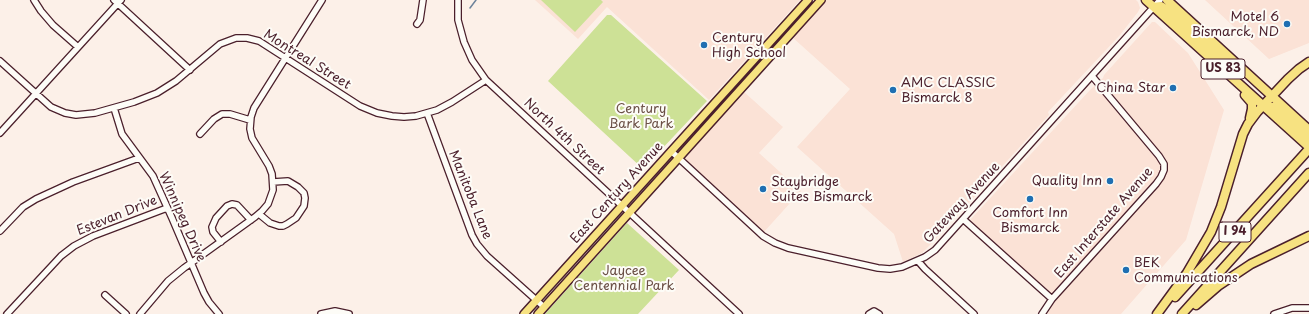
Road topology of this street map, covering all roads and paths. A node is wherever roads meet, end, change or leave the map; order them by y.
1 (34, 0) edge
2 (322, 0) edge
3 (424, 0) edge
4 (458, 0) edge
5 (808, 0) edge
6 (821, 0) edge
7 (1146, 0) edge
8 (1160, 0) edge
9 (1167, 0) edge
10 (1176, 0) edge
11 (118, 1) edge
12 (1154, 7) junction
13 (1169, 21) junction
14 (417, 24) dead end
15 (78, 47) junction
16 (286, 58) junction
17 (0, 61) edge
18 (1309, 62) edge
19 (190, 70) junction
20 (1248, 74) junction
21 (1092, 76) junction
22 (486, 80) junction
23 (36, 94) junction
24 (1272, 96) junction
25 (1263, 106) junction
26 (114, 108) junction
27 (427, 113) junction
28 (250, 120) junction
29 (1248, 124) junction
30 (0, 133) edge
31 (1304, 133) edge
32 (200, 134) dead end
33 (1309, 141) edge
34 (1309, 148) edge
35 (671, 151) junction
36 (139, 158) junction
37 (679, 158) junction
38 (1309, 173) edge
39 (273, 182) junction
40 (622, 206) junction
41 (167, 208) junction
42 (629, 212) junction
43 (259, 214) junction
44 (963, 218) junction
45 (251, 220) junction
46 (0, 231) edge
47 (1309, 236) edge
48 (221, 242) junction
49 (918, 261) junction
50 (191, 263) junction
51 (104, 295) dead end
52 (1052, 299) junction
53 (536, 301) junction
54 (544, 307) junction
55 (1309, 308) edge
56 (7, 314) edge
57 (126, 314) edge
58 (140, 314) edge
59 (219, 314) edge
60 (321, 314) edge
61 (350, 314) edge
62 (524, 314) edge
63 (538, 314) edge
64 (740, 314) edge
65 (974, 314) edge
66 (1042, 314) edge
67 (1157, 314) edge
68 (1160, 314) edge
69 (1182, 314) edge
70 (1187, 314) edge
71 (1274, 314) edge

1 - 15 street
2 - 16 street
3 - 14 street
4 - 22 street, North 4th Street
5 - 35 main road, East Century Avenue
6 - 37 main road, East Century Avenue
7 - 12 highway, US 83
8 - 12 street
9 - 20 highway, US 83
10 - 20 highway
11 - 15 street
11 - 19 street
12 - 13 highway, US 83
12 - 20 highway
12 - 21 street
13 - 25 highway, US 83
13 - 29 highway
15 - 23 street
16 - 19 street, Montreal Street
16 - 27 street, Montreal Street
16 - 28 street
17 - 23 street, Montreal Street
18 - 24 highway
19 - 26 street, Montreal Street
20 - 24 highway, US 83
21 - 44 street, Gateway Avenue
21 - 52 street, East Interstate Avenue
22 - 27 street, Montreal Street
22 - 40 street, North 4th Street
23 - 26 street, Montreal Street
23 - 30 street
24 - 25 highway
24 - 31 highway
25 - 29 highway
25 - 31 highway, US 83
25 - 31 highway
26 - 36 street, Winnipeg Drive
27 - 53 street, Manitoba Lane
28 - 32 street
28 - 39 street
29 - 67 highway
31 - 33 highway
31 - 34 highway, US 83
34 - 68 highway, I 94
35 - 37 street, Gateway Avenue
35 - 40 main road, East Century Avenue
36 - 41 street, Winnipeg Drive
36 - 46 street
37 - 42 main road, East Century Avenue
37 - 49 street, Gateway Avenue
38 - 69 highway, I 94
39 - 43 street
39 - 43 street
40 - 42 street, North 4th Street
40 - 53 main road, East Century Avenue
41 - 50 street, Winnipeg Drive
41 - 56 street, Estevan Drive
42 - 54 main road, East Century Avenue
42 - 64 street, North 4th Street
43 - 45 street
44 - 49 street, Gateway Avenue
44 - 52 street
45 - 48 street
45 - 48 street
47 - 70 highway
48 - 50 street
49 - 65 street
50 - 58 street
50 - 59 street, Winnipeg Drive
51 - 57 street
52 - 66 street, East Interstate Avenue
53 - 54 street, Manitoba Lane
53 - 62 main road, East Century Avenue
54 - 63 main road, East Century Avenue
55 - 71 street
60 - 61 street

